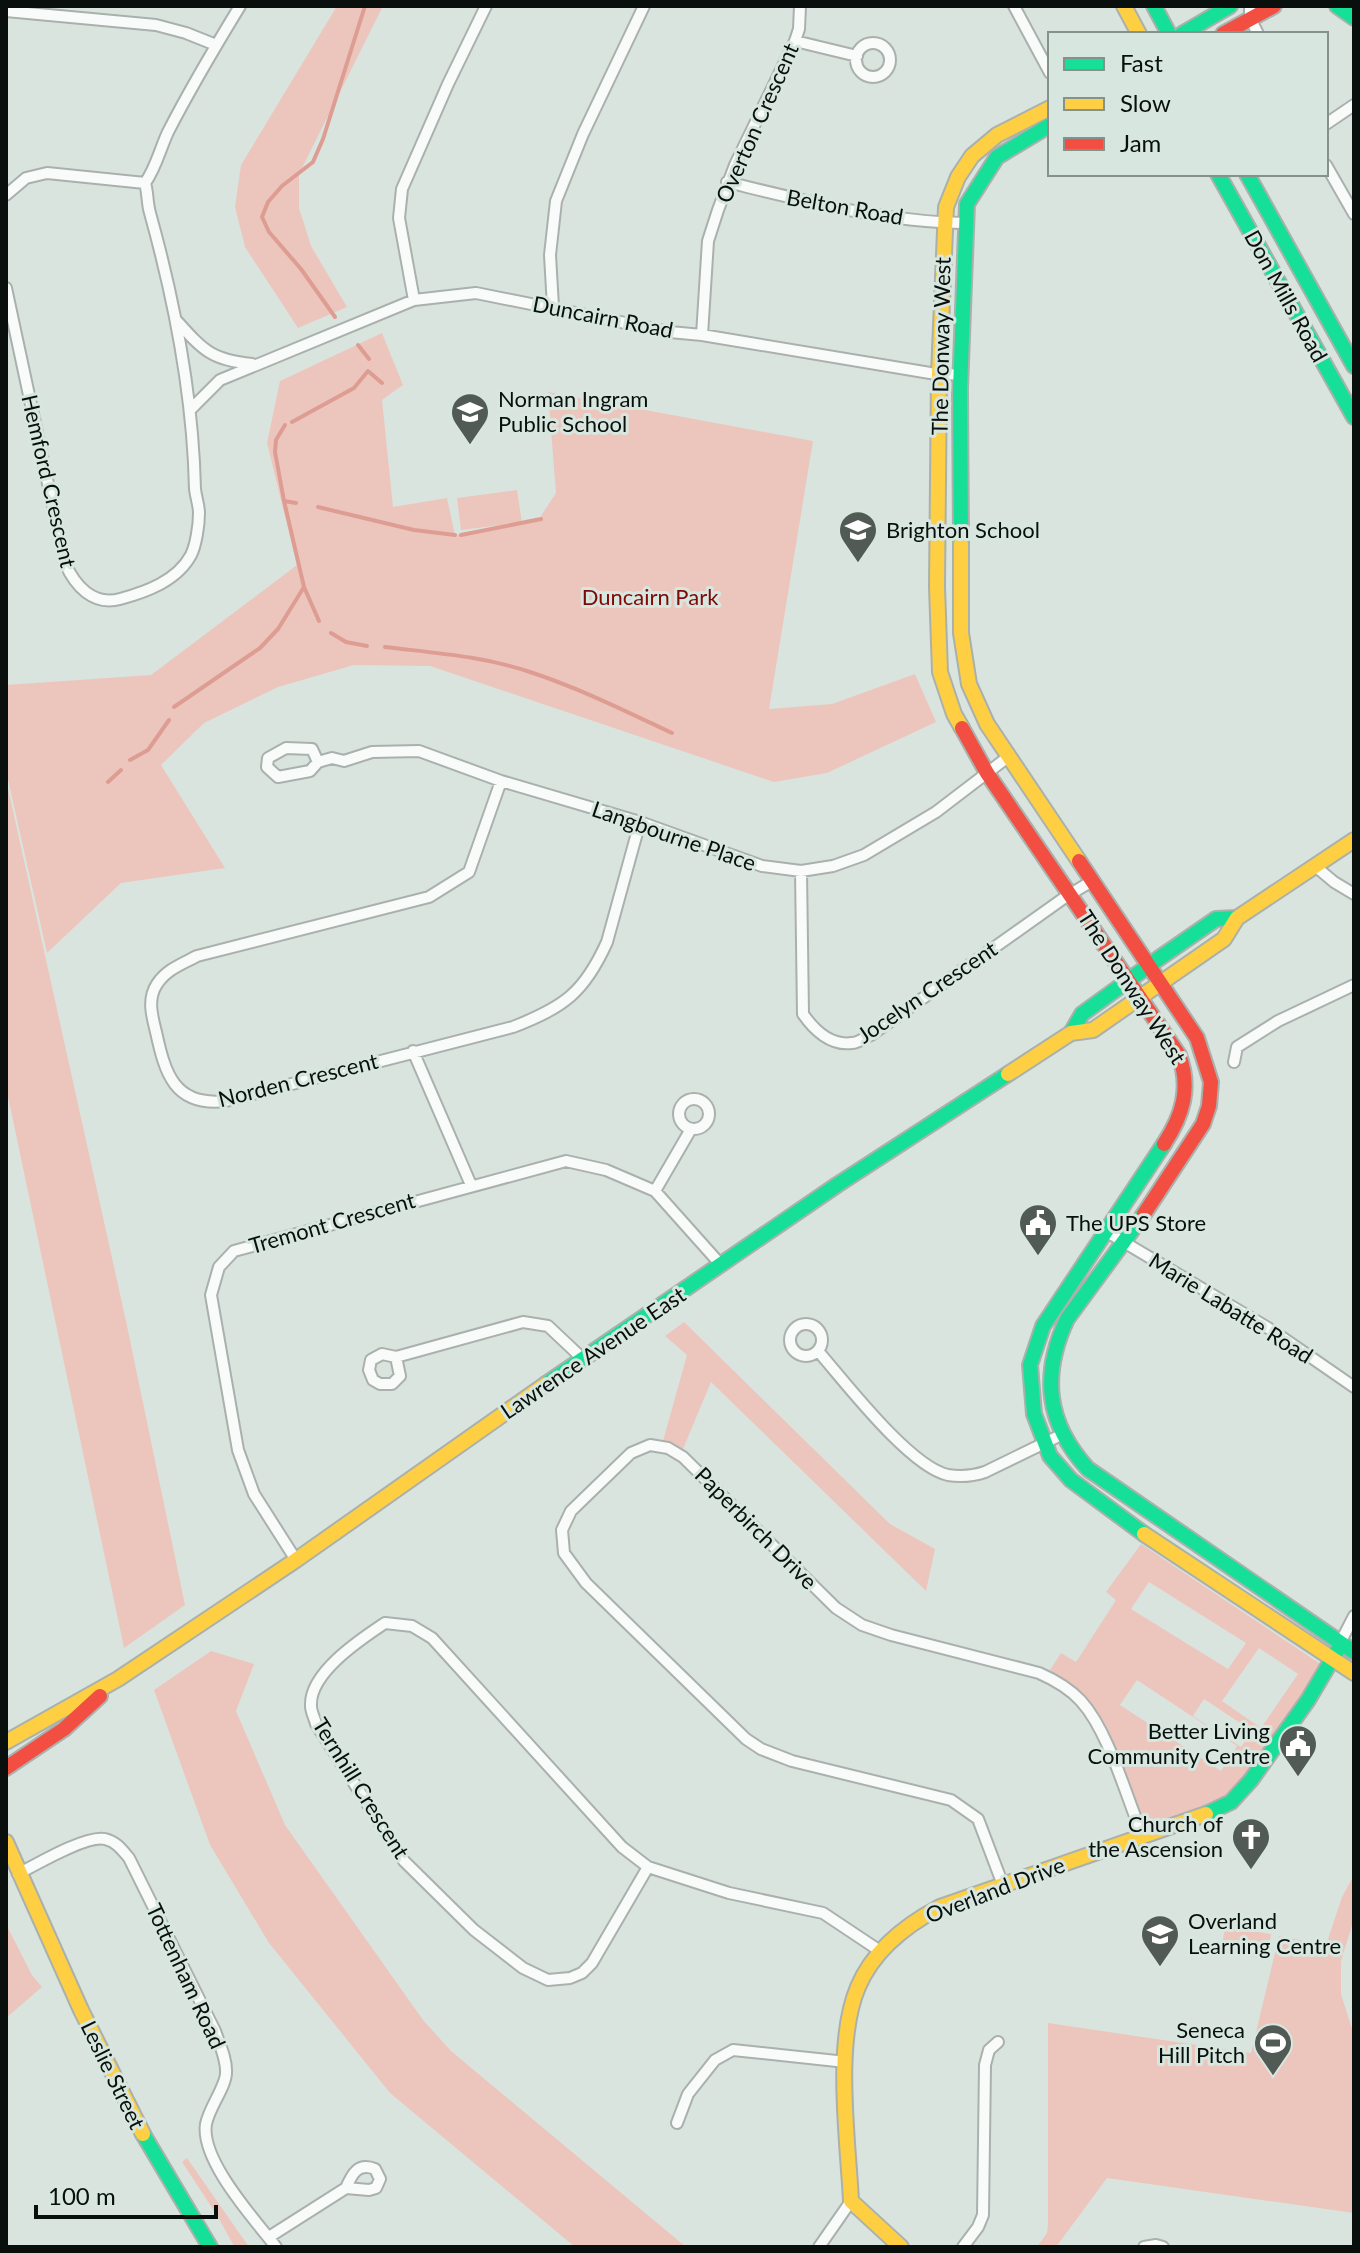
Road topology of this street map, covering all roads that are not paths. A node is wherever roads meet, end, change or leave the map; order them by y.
1 (240, 6) edge
2 (486, 6) edge
3 (644, 6) edge
4 (800, 6) edge
5 (1014, 6) edge
6 (1124, 6) edge
7 (1154, 6) edge
8 (1230, 6) edge
9 (1274, 6) edge
10 (1337, 6) edge
11 (6, 11) edge
12 (1250, 12) edge
13 (1354, 18) edge
14 (1138, 32) edge
15 (1168, 32) edge
16 (1185, 32) edge
17 (1225, 32) edge
18 (1257, 32) edge
19 (795, 41) junction
20 (216, 45) junction
21 (857, 56) dead end
22 (1048, 69) edge
23 (1354, 105) edge
24 (1048, 109) edge
25 (1328, 123) edge
26 (1048, 126) edge
27 (1328, 168) edge
28 (1219, 176) edge
29 (1248, 176) edge
30 (727, 182) junction
31 (145, 183) junction
32 (6, 195) edge
33 (1354, 214) edge
34 (944, 223) junction
35 (965, 223) junction
36 (6, 288) edge
37 (414, 300) junction
38 (553, 307) junction
39 (175, 319) junction
40 (702, 335) junction
41 (254, 364) junction
42 (1354, 366) edge
43 (939, 374) junction
44 (962, 375) junction
45 (192, 408) junction
46 (1354, 417) edge
47 (961, 633) junction
48 (938, 634) junction
49 (1008, 757) junction
50 (318, 762) junction
51 (987, 773) junction
52 (501, 781) junction
53 (640, 822) junction
54 (1354, 840) edge
55 (1315, 866) junction
56 (801, 871) junction
57 (1092, 881) junction
58 (1071, 893) junction
59 (1354, 894) edge
60 (1237, 918) junction
61 (1147, 966) junction
62 (1128, 980) junction
63 (1159, 983) junction
64 (1354, 985) edge
65 (1140, 997) junction
66 (1071, 1033) junction
67 (413, 1051) junction
68 (1234, 1062) dead end
69 (691, 1129) dead end
70 (1151, 1167) junction
71 (1169, 1179) junction
72 (471, 1185) junction
73 (655, 1191) junction
74 (1107, 1232) junction
75 (1123, 1242) junction
76 (721, 1265) junction
77 (818, 1351) dead end
78 (396, 1357) dead end
79 (583, 1359) junction
80 (1049, 1378) junction
81 (1030, 1383) junction
82 (1354, 1387) edge
83 (1061, 1435) junction
84 (1044, 1443) junction
85 (1154, 1514) junction
86 (1142, 1533) junction
87 (296, 1560) junction
88 (1354, 1616) edge
89 (1337, 1650) junction
90 (1354, 1652) edge
91 (1354, 1673) edge
92 (118, 1679) junction
93 (6, 1742) edge
94 (6, 1768) edge
95 (1143, 1837) junction
96 (6, 1842) edge
97 (648, 1867) junction
98 (12, 1872) edge
99 (1003, 1885) junction
100 (880, 1951) junction
101 (998, 2042) dead end
102 (846, 2062) junction
103 (677, 2123) dead end
104 (346, 2188) dead end
105 (851, 2201) junction
106 (272, 2242) edge
107 (210, 2247) edge
108 (819, 2247) edge
109 (901, 2247) edge
110 (963, 2247) edge
111 (1144, 2247) edge
112 (1163, 2247) edge

1 - 20 street
2 - 37 street
3 - 38 street
4 - 19 street, Overton Crescent
5 - 22 street
6 - 14 street
7 - 15 street
8 - 16 street
9 - 12 street
10 - 13 street
11 - 20 street
12 - 17 street
12 - 18 street
19 - 21 street
19 - 30 street, Overton Crescent
20 - 31 street
23 - 25 street
24 - 34 street, The Donway West
26 - 35 street, The Donway West
27 - 33 street
28 - 46 street, Don Mills Road
29 - 42 street, Don Mills Road
30 - 34 street, Belton Road
30 - 40 street, Overton Crescent
31 - 32 street
31 - 39 street
34 - 35 street, Belton Road
34 - 43 street, The Donway West
35 - 44 street, The Donway West
36 - 45 street, Hemford Crescent
37 - 38 street, Duncairn Road
37 - 41 street, Duncairn Road
38 - 40 street, Duncairn Road
39 - 41 street
39 - 45 street
40 - 43 street, Duncairn Road
41 - 45 street, Duncairn Road
43 - 44 street, Duncairn Road
43 - 48 street, The Donway West
44 - 47 street, The Donway West
47 - 48 street
47 - 49 street, The Donway West
48 - 51 street, The Donway West
49 - 51 street, Langbourne Place
49 - 57 street, The Donway West
50 - 50 street, Langbourne Place
50 - 52 street, Langbourne Place
51 - 56 street, Langbourne Place
51 - 58 street, The Donway West
52 - 53 street, Langbourne Place
52 - 67 street, Norden Crescent
53 - 56 street, Langbourne Place
53 - 67 street, Norden Crescent
54 - 55 street, Lawrence Avenue East
55 - 59 street
55 - 60 street, Lawrence Avenue East
56 - 58 street, Jocelyn Crescent
57 - 58 street, Jocelyn Crescent
57 - 61 street, The Donway West
58 - 62 street, The Donway West
60 - 61 street, Lawrence Avenue East
60 - 63 street, Lawrence Avenue East
61 - 62 street, Lawrence Avenue East
61 - 63 street, The Donway West
62 - 65 street, The Donway West
62 - 66 street, Lawrence Avenue East
63 - 65 street, Lawrence Avenue East
63 - 71 street, The Donway West
64 - 68 street
65 - 66 street, Lawrence Avenue East
65 - 70 street, The Donway West
66 - 76 street, Lawrence Avenue East
67 - 72 street
69 - 73 street
70 - 71 street
70 - 74 street, The Donway West
71 - 75 street, The Donway West
72 - 73 street, Tremont Crescent
72 - 87 street, Tremont Crescent
73 - 76 street, Tremont Crescent
74 - 75 street, Marie Labatte Road
74 - 81 street, The Donway West
75 - 80 street, The Donway West
75 - 82 street, Marie Labatte Road
76 - 79 street, Lawrence Avenue East
77 - 84 street
78 - 79 street
79 - 87 street, Lawrence Avenue East
80 - 81 street
80 - 83 street, The Donway West
81 - 84 street, The Donway West
83 - 84 street
83 - 85 street, The Donway West
84 - 86 street, The Donway West
85 - 86 street
85 - 89 street, The Donway West
86 - 89 street, The Donway West
87 - 92 street, Lawrence Avenue East
88 - 89 street
89 - 90 street, The Donway West
89 - 91 street, The Donway West
89 - 95 street, Overland Drive
92 - 93 street, Lawrence Avenue East
92 - 94 street, Lawrence Avenue East
95 - 99 street, Overland Drive
95 - 99 street, Paperbirch Drive
96 - 98 street, Leslie Street
97 - 97 street, Ternhill Crescent
97 - 100 street, Ternhill Crescent
98 - 106 street, Tottenham Road
98 - 107 street, Leslie Street
99 - 100 street, Overland Drive
100 - 102 street, Overland Drive
101 - 110 street
102 - 103 street
102 - 105 street, Overland Drive
104 - 106 street
105 - 108 street
105 - 109 street
111 - 112 street

